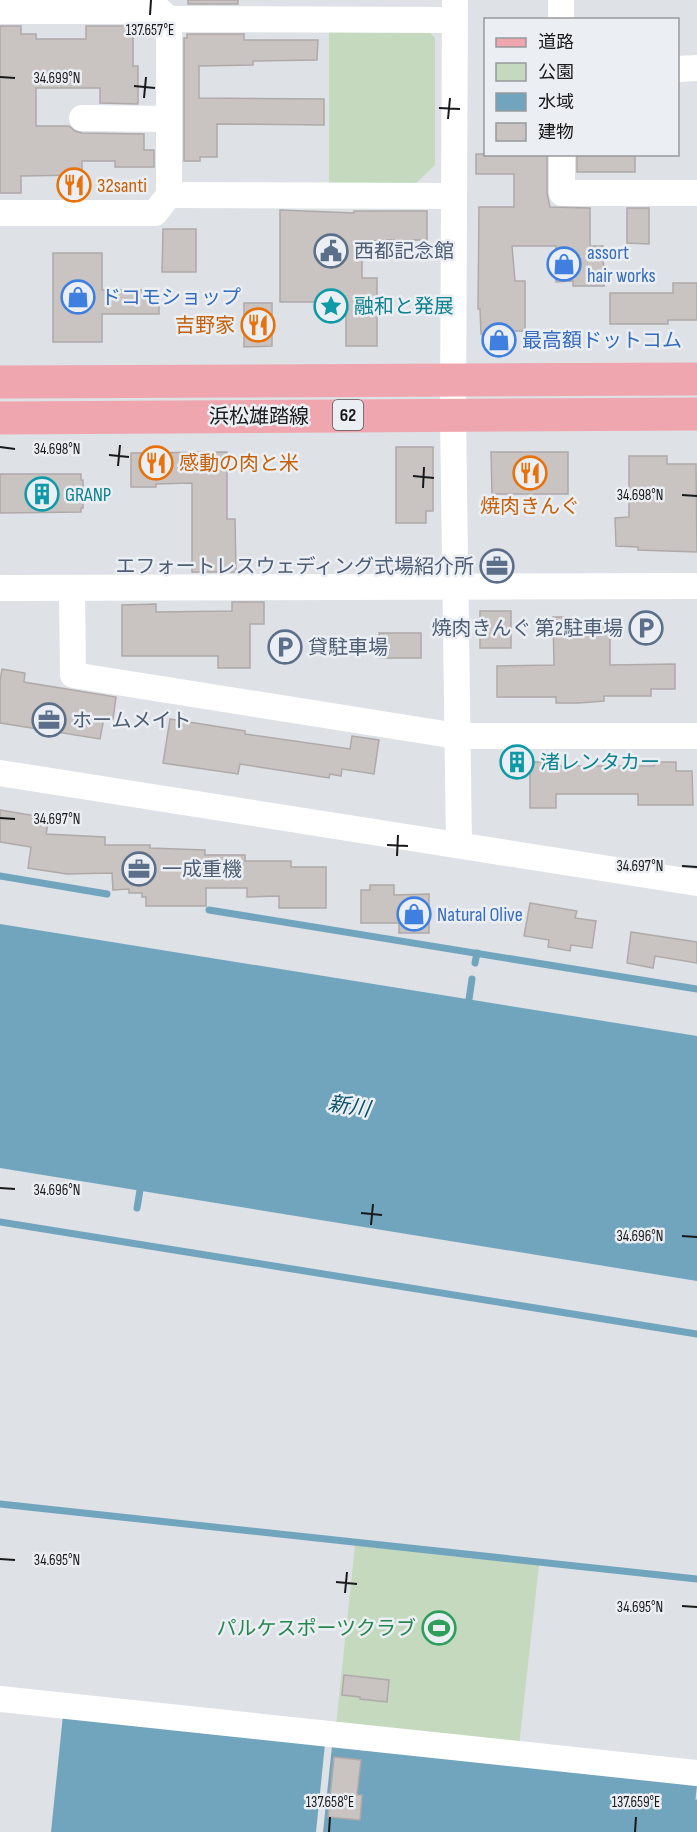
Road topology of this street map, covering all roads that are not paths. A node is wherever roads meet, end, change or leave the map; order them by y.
1 (561, 0) edge
2 (454, 10) edge
3 (0, 11) edge
4 (561, 18) edge
5 (169, 19) junction
6 (697, 68) edge
7 (679, 69) edge
8 (82, 118) dead end
9 (169, 118) junction
10 (561, 156) edge
11 (697, 193) edge
12 (169, 195) junction
13 (454, 195) junction
14 (0, 213) edge
15 (697, 379) edge
16 (453, 380) junction
17 (0, 382) edge
18 (697, 414) edge
19 (453, 415) junction
20 (0, 418) edge
21 (697, 586) edge
22 (456, 587) junction
23 (0, 588) edge
24 (72, 588) junction
25 (457, 736) junction
26 (697, 736) edge
27 (0, 773) edge
28 (459, 845) junction
29 (697, 883) edge
30 (0, 1698) edge
31 (697, 1773) edge

1 - 4 street
2 - 5 street
2 - 13 street
3 - 5 street
5 - 9 street
6 - 7 street
8 - 9 street
9 - 12 street
10 - 11 street
12 - 13 street
12 - 14 street
13 - 16 street
15 - 16 main road, 浜松雄踏線 / 62
16 - 17 main road, 浜松雄踏線 / 62
16 - 19 street
18 - 19 main road, 浜松雄踏線 / 62
19 - 20 main road, 浜松雄踏線 / 62
19 - 22 street
21 - 22 street
22 - 24 street
22 - 25 street
23 - 24 street
24 - 25 street
25 - 26 street
25 - 28 street
27 - 28 street
28 - 29 street
30 - 31 street

